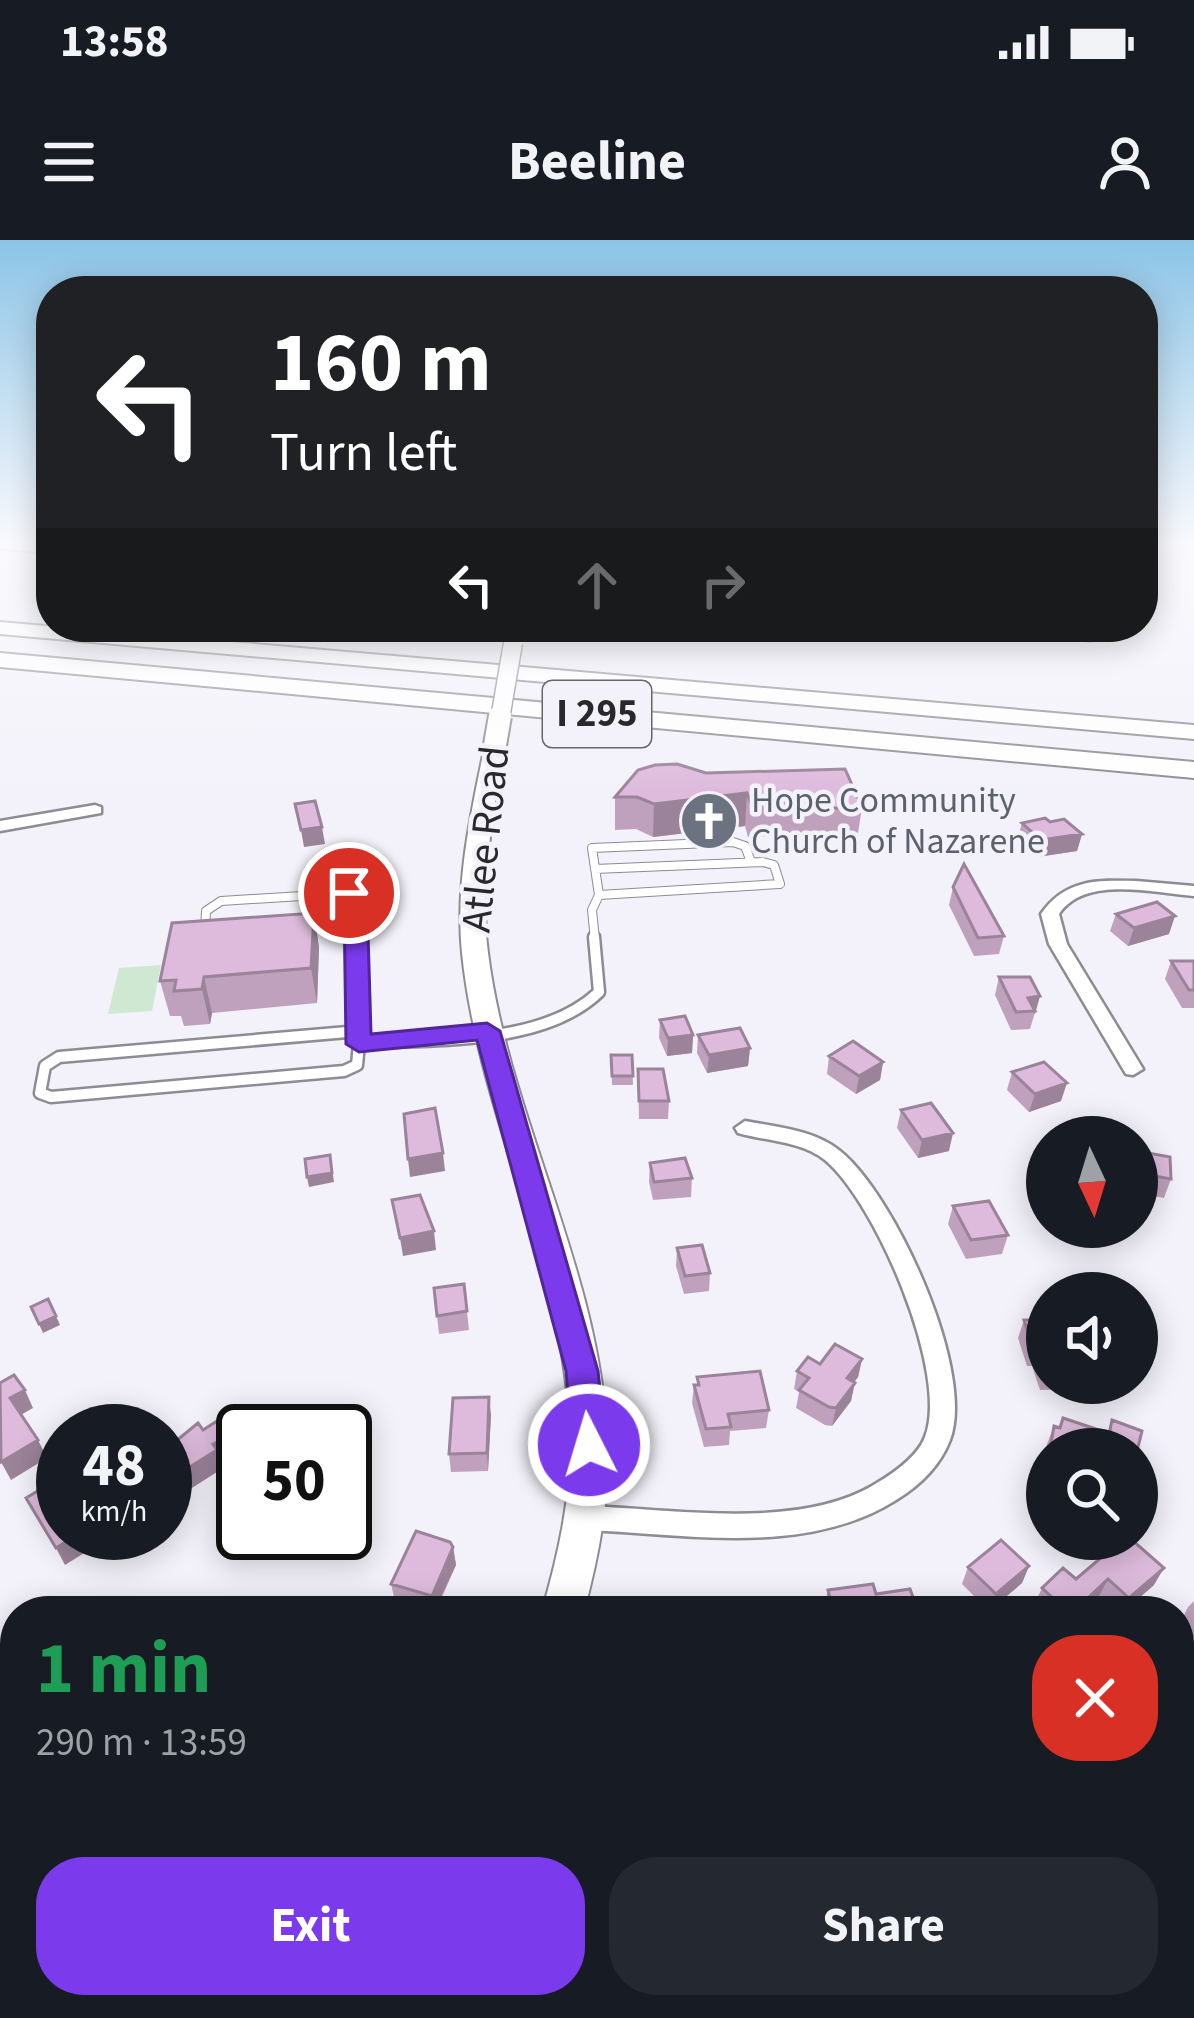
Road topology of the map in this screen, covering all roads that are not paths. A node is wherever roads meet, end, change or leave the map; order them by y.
1 (0, 628) edge
2 (36, 631) edge
3 (161, 642) edge
4 (513, 642) edge
5 (0, 661) edge
6 (1194, 732) edge
7 (1194, 770) edge
8 (95, 810) dead end
9 (0, 826) edge
10 (751, 862) junction
11 (595, 868) junction
12 (1194, 891) edge
13 (599, 895) junction
14 (356, 922) junction
15 (288, 928) edge
16 (220, 933) edge
17 (487, 1031) junction
18 (359, 1037) junction
19 (1133, 1069) dead end
20 (745, 1128) dead end
21 (582, 1518) junction
22 (566, 1596) edge

1 - 2 highway, I 295
3 - 6 highway, I 295
4 - 17 main road, Atlee Road, bridge
5 - 7 highway, I 295
8 - 9 street
10 - 11 lane
10 - 11 lane
10 - 13 lane
11 - 13 lane
12 - 19 street
13 - 17 lane
14 - 15 lane
14 - 16 lane
14 - 18 lane
17 - 18 lane
17 - 21 main road, Atlee Road
18 - 18 lane
20 - 21 street
21 - 22 main road, Atlee Road

